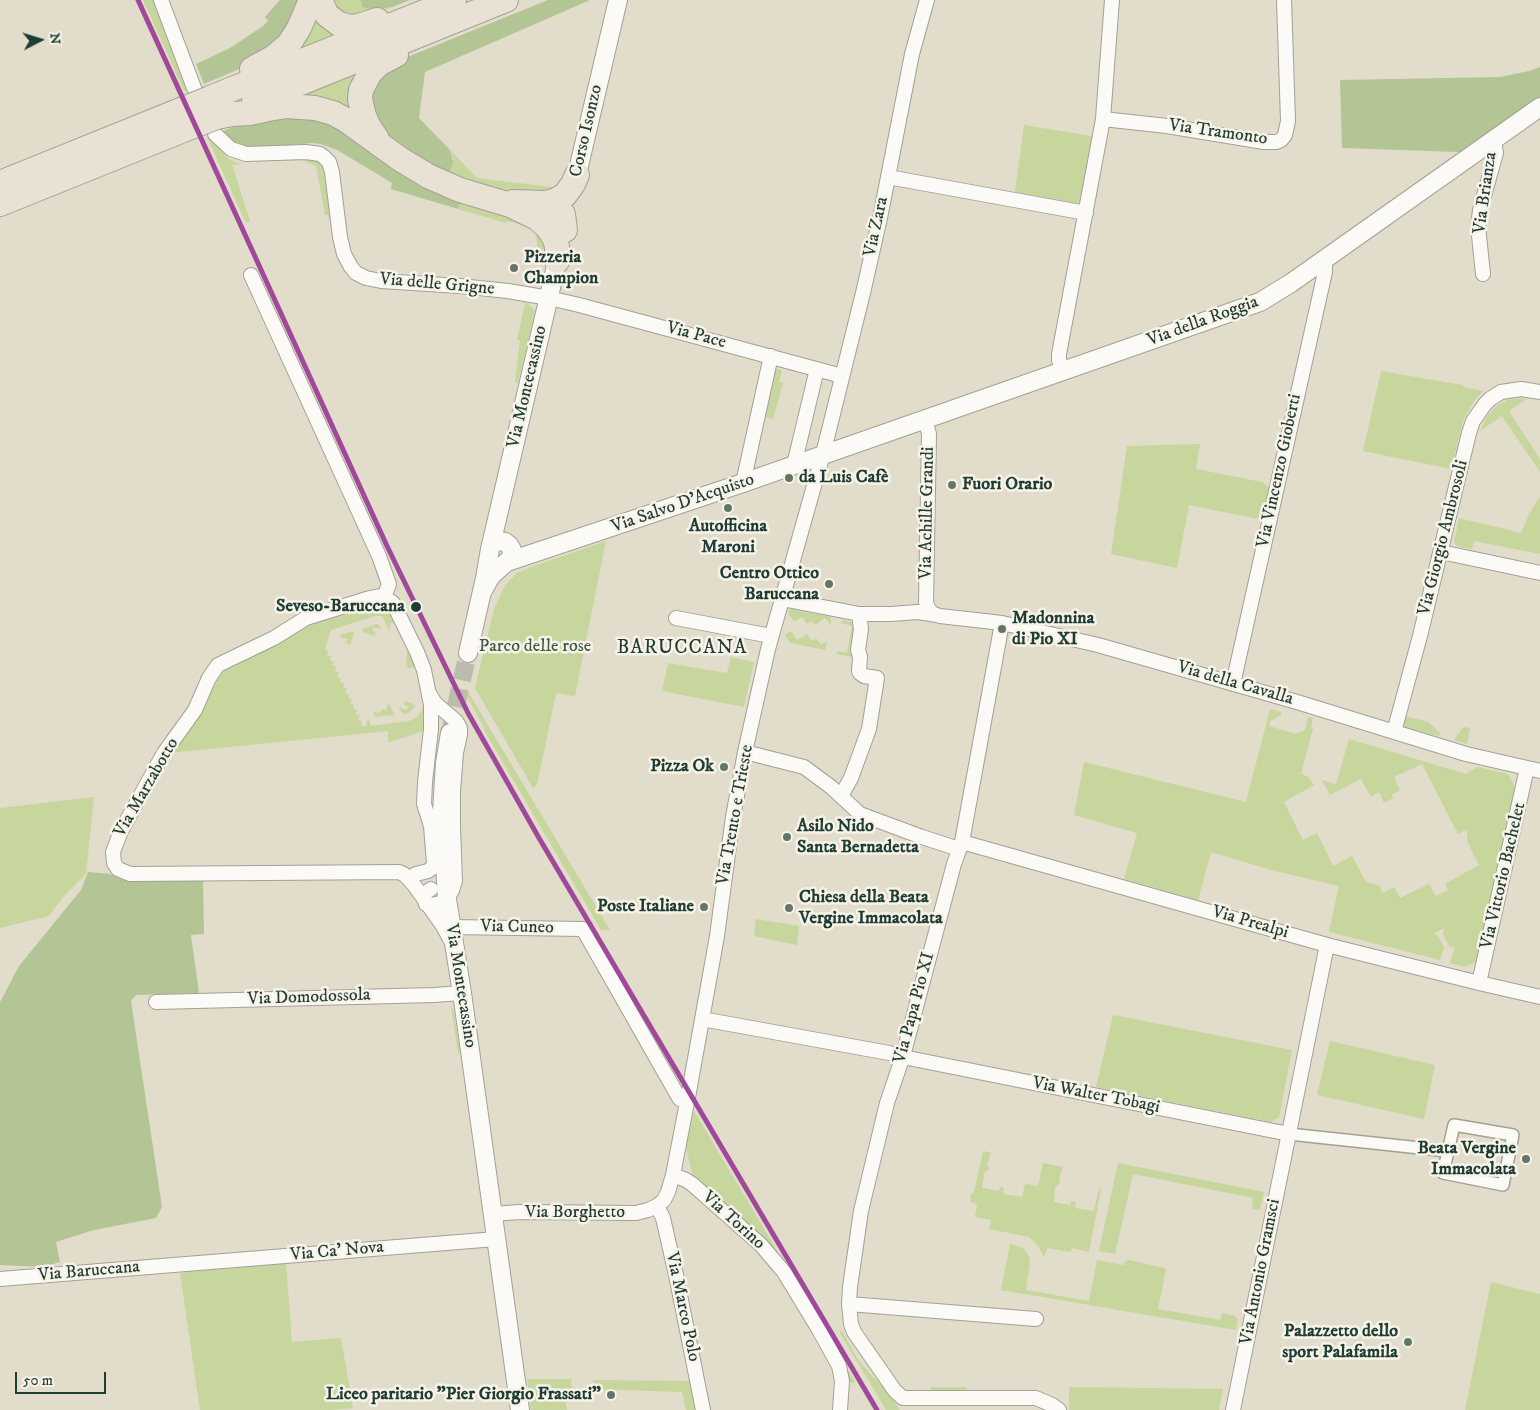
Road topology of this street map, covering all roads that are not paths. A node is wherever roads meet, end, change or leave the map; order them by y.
1 (161, 0) edge
2 (311, 0) edge
3 (320, 0) edge
4 (506, 0) edge
5 (618, 0) edge
6 (927, 0) edge
7 (1112, 0) edge
8 (1284, 0) edge
9 (452, 8) edge
10 (1540, 107) edge
11 (209, 109) junction
12 (1104, 118) junction
13 (177, 122) junction
14 (1492, 141) junction
15 (388, 151) junction
16 (577, 175) joint
17 (888, 177) junction
18 (0, 183) edge
19 (0, 204) edge
20 (554, 212) junction
21 (1086, 213) junction
22 (1325, 259) junction
23 (557, 261) junction
24 (1483, 274) dead end
25 (251, 276) dead end
26 (549, 298) junction
27 (771, 356) junction
28 (817, 369) junction
29 (1063, 371) junction
30 (842, 376) junction
31 (1540, 392) edge
32 (925, 419) junction
33 (823, 454) junction
34 (794, 465) junction
35 (743, 483) junction
36 (499, 546) junction
37 (541, 551) junction
38 (1441, 552) junction
39 (506, 562) junction
40 (1540, 573) edge
41 (482, 592) junction
42 (384, 597) junction
43 (782, 599) junction
44 (927, 609) junction
45 (866, 614) junction
46 (676, 618) dead end
47 (1002, 623) junction
48 (771, 636) junction
49 (468, 653) tunnel mouth
50 (1234, 684) junction
51 (428, 690) junction
52 (451, 725) junction
53 (431, 729) junction
54 (1394, 732) junction
55 (745, 752) junction
56 (1534, 769) edge
57 (841, 796) junction
58 (961, 846) junction
59 (445, 875) junction
60 (412, 882) junction
61 (431, 889) junction
62 (447, 899) junction
63 (426, 904) junction
64 (451, 928) junction
65 (1327, 945) junction
66 (456, 953) junction
67 (1479, 983) junction
68 (462, 993) junction
69 (1540, 997) edge
70 (156, 1002) dead end
71 (702, 1019) junction
72 (903, 1056) junction
73 (687, 1102) junction
74 (1289, 1134) junction
75 (1448, 1151) junction
76 (673, 1175) junction
77 (657, 1206) junction
78 (493, 1214) junction
79 (496, 1239) junction
80 (178, 1265) joint
81 (0, 1279) edge
82 (849, 1304) junction
83 (1036, 1319) dead end
84 (520, 1410) edge
85 (703, 1410) edge
86 (840, 1410) edge
87 (1058, 1410) edge
88 (1233, 1410) edge

1 - 11 street
2 - 11 highway
3 - 9 highway
4 - 9 highway
5 - 16 street, Corso Isonzo
6 - 17 street, Via Zara
7 - 12 street
8 - 12 street, Via Tramonto
9 - 11 highway
9 - 15 highway
10 - 14 street, Via della Roggia
11 - 13 highway, bridge
11 - 15 highway
11 - 26 street, Via delle Grigne
12 - 21 street
13 - 18 highway
13 - 19 highway
14 - 22 street, Via della Roggia
14 - 24 street, Via Brianza
15 - 20 highway
16 - 20 highway
17 - 21 street
17 - 30 street, Via Zara
20 - 23 street
20 - 23 highway
21 - 29 street
22 - 29 street, Via della Roggia
22 - 50 street, Via Vincenzo Gioberti
23 - 26 street, Via Montecassino
25 - 42 street
26 - 27 street, Via Pace
26 - 36 street, Via Montecassino
27 - 28 street, Via Pace
27 - 35 street
28 - 30 street, Via Pace
28 - 34 street
29 - 32 street, Via della Roggia
30 - 33 street, Via Zara
31 - 38 street, Via Giorgio Ambrosoli
32 - 33 street, Via della Roggia
32 - 44 street, Via Achille Grandi
33 - 34 street, Via Salvo D'Acquisto
33 - 43 street, Via Trento e Trieste
34 - 35 street, Via Salvo D'Acquisto
35 - 37 street, Via Salvo D'Acquisto
36 - 37 street, Via Salvo D'Acquisto
36 - 39 street
36 - 41 street, Via Montecassino
37 - 39 street, Via Salvo D'Acquisto
38 - 40 street
38 - 54 street, Via Giorgio Ambrosoli
39 - 41 street, Via Montecassino
41 - 49 street, Via Montecassino
42 - 51 street
42 - 60 street, Via Marzabotto
43 - 45 street, Via della Cavalla
43 - 48 street, Via Trento e Trieste
44 - 45 street, Via della Cavalla
44 - 47 street, Via della Cavalla
45 - 57 street
46 - 48 street
47 - 50 street, Via della Cavalla
47 - 58 street, Via Papa Pio XI
48 - 55 street, Via Trento e Trieste
50 - 54 street, Via della Cavalla
51 - 52 street
51 - 53 street
52 - 53 street
52 - 59 street, Via Montecassino
52 - 62 street
53 - 60 street
54 - 56 street, Via della Cavalla
55 - 57 street, Via Prealpi
55 - 71 street, Via Trento e Trieste
56 - 67 street, Via Vittorio Bachelet
57 - 58 street, Via Prealpi
58 - 65 street, Via Prealpi
58 - 72 street, Via Papa Pio XI
59 - 61 street
59 - 62 street, Via Montecassino
60 - 61 street, Via Marzabotto
60 - 63 street
61 - 63 street
62 - 63 street
62 - 64 street, Via Montecassino
63 - 66 street
64 - 66 street, Via Montecassino
64 - 73 street, Via Cuneo
65 - 67 street, Via Prealpi
65 - 74 street, Via Antonio Gramsci
66 - 68 street, Via Montecassino
67 - 69 street, Via Prealpi
68 - 70 street, Via Domodossola
68 - 78 street, Via Montecassino
71 - 72 street, Via Walter Tobagi
71 - 73 street, Via Trento e Trieste
72 - 74 street, Via Walter Tobagi
72 - 82 street, Via Papa Pio XI
73 - 76 street, Via Trento e Trieste
74 - 75 street
74 - 88 street, Via Antonio Gramsci
75 - 75 street
76 - 77 street, Via Trento e Trieste
76 - 86 street, Via Torino
77 - 78 street, Via Borghetto
77 - 85 street, Via Marco Polo
78 - 79 street, Via Montecassino
79 - 80 street, Via Ca' Nova
79 - 84 street, Via Montecassino
80 - 81 street, Via Baruccana
82 - 83 street
82 - 87 street, Via Papa Pio XI

